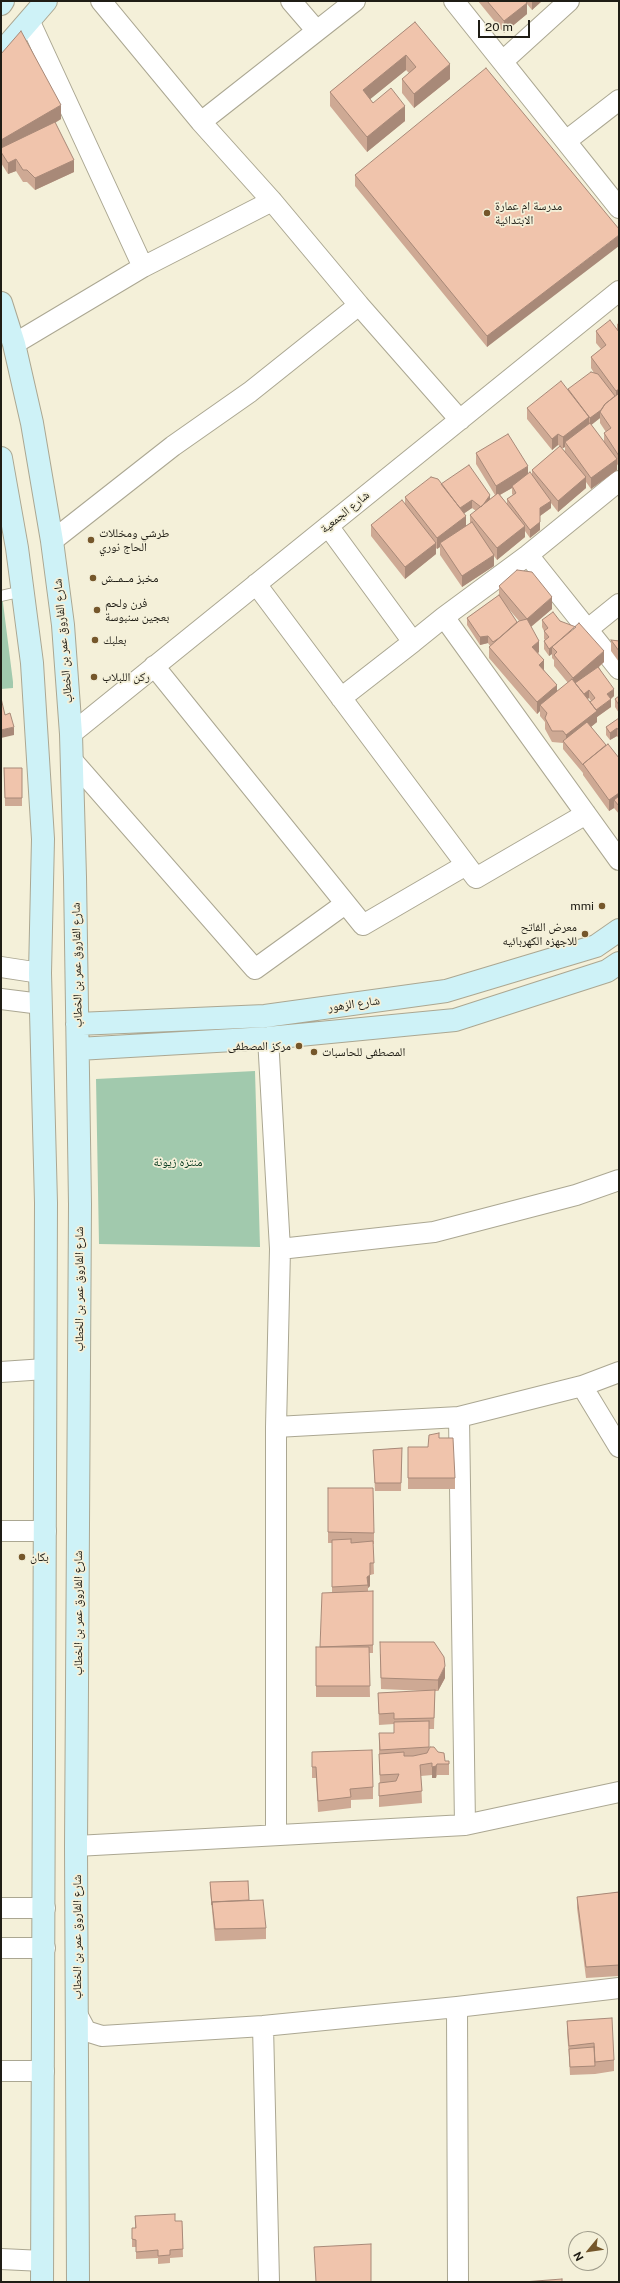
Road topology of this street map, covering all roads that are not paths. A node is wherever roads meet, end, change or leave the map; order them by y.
1 (3, 1) edge
2 (46, 1) edge
3 (101, 1) edge
4 (290, 1) edge
5 (354, 1) edge
6 (454, 1) edge
7 (569, 1) edge
8 (1, 4) edge
9 (29, 20) junction
10 (316, 30) junction
11 (1, 53) edge
12 (503, 60) junction
13 (619, 100) edge
14 (201, 122) junction
15 (566, 141) junction
16 (272, 201) junction
17 (619, 208) edge
18 (143, 266) junction
19 (619, 291) edge
20 (1, 303) edge
21 (359, 305) junction
22 (14, 344) junction
23 (460, 420) junction
24 (1, 458) edge
25 (619, 481) edge
26 (328, 526) junction
27 (52, 541) junction
28 (528, 555) junction
29 (256, 584) junction
30 (23, 591) junction
31 (1, 596) edge
32 (619, 604) edge
33 (444, 617) junction
34 (588, 629) junction
35 (413, 642) junction
36 (154, 666) junction
37 (619, 669) edge
38 (341, 698) junction
39 (71, 734) junction
40 (72, 760) junction
41 (586, 814) junction
42 (619, 860) edge
43 (466, 865) junction
44 (345, 904) junction
45 (619, 930) edge
46 (619, 963) edge
47 (1, 967) edge
48 (40, 973) junction
49 (446, 991) junction
50 (1, 999) edge
51 (41, 1004) junction
52 (455, 1020) junction
53 (77, 1024) junction
54 (268, 1038) junction
55 (78, 1049) junction
56 (619, 1180) edge
57 (280, 1248) junction
58 (45, 1368) junction
59 (1, 1372) edge
60 (619, 1372) edge
61 (582, 1386) junction
62 (459, 1417) junction
63 (276, 1427) junction
64 (619, 1446) edge
65 (1, 1531) edge
66 (46, 1531) junction
67 (619, 1792) edge
68 (465, 1825) junction
69 (276, 1835) junction
70 (76, 1846) junction
71 (1, 1908) edge
72 (45, 1908) junction
73 (1, 1948) edge
74 (45, 1948) junction
75 (619, 1988) edge
76 (457, 2007) junction
77 (45, 2013) junction
78 (78, 2016) junction
79 (263, 2026) junction
80 (1, 2070) edge
81 (44, 2071) junction
82 (1, 2260) edge
83 (43, 2261) junction
84 (42, 2282) edge
85 (78, 2282) edge
86 (269, 2282) edge
87 (458, 2282) edge

1 - 8 main road
2 - 9 main road
3 - 14 street
4 - 10 street
5 - 10 street
6 - 12 street
7 - 12 street
9 - 11 main road
9 - 18 street
10 - 14 street
12 - 15 street
13 - 15 street
14 - 16 street
15 - 17 street
16 - 18 street
16 - 21 street
18 - 22 street
19 - 23 street, شارع الجمعية
20 - 22 main road, شارع الفاروق عمر بن الخطاب
21 - 23 street
21 - 27 street
22 - 27 main road, شارع الفاروق عمر بن الخطاب
23 - 26 street, شارع الجمعية
24 - 30 main road
25 - 28 street
26 - 29 street, شارع الجمعية
26 - 35 street
27 - 39 main road, شارع الفاروق عمر بن الخطاب
28 - 33 street
28 - 34 street
29 - 36 street, شارع الجمعية
29 - 38 street
30 - 31 lane
30 - 48 main road
32 - 34 street
33 - 35 street
33 - 41 street
34 - 37 street
35 - 38 street
36 - 39 street, شارع الجمعية
36 - 44 street
38 - 43 street
39 - 40 main road, شارع الفاروق عمر بن الخطاب
40 - 44 street
40 - 53 main road, شارع الفاروق عمر بن الخطاب
41 - 42 street
41 - 43 street
43 - 44 street
45 - 49 main road, شارع الزهور
46 - 52 main road, شارع الزهور
47 - 48 street
48 - 51 main road
49 - 52 main road
49 - 53 main road, شارع الزهور
50 - 51 street
51 - 58 main road
52 - 54 main road, شارع الزهور
53 - 55 main road, شارع الفاروق عمر بن الخطاب
54 - 55 main road, شارع الزهور
54 - 57 street
55 - 70 main road, شارع الفاروق عمر بن الخطاب
56 - 57 street
57 - 63 street
58 - 59 street
58 - 66 main road
60 - 61 street
61 - 62 street
61 - 64 street
62 - 63 street
62 - 68 street
63 - 69 street
65 - 66 street
66 - 72 main road
67 - 68 street
68 - 69 street
69 - 70 street
70 - 78 main road, شارع الفاروق عمر بن الخطاب
71 - 72 street
72 - 74 main road
73 - 74 street
74 - 77 main road
75 - 76 street
76 - 79 street
76 - 87 street
77 - 78 main road
77 - 81 main road
78 - 79 street
78 - 85 main road, شارع الفاروق عمر بن الخطاب
79 - 86 street
80 - 81 street
81 - 83 main road
82 - 83 street
83 - 84 main road

